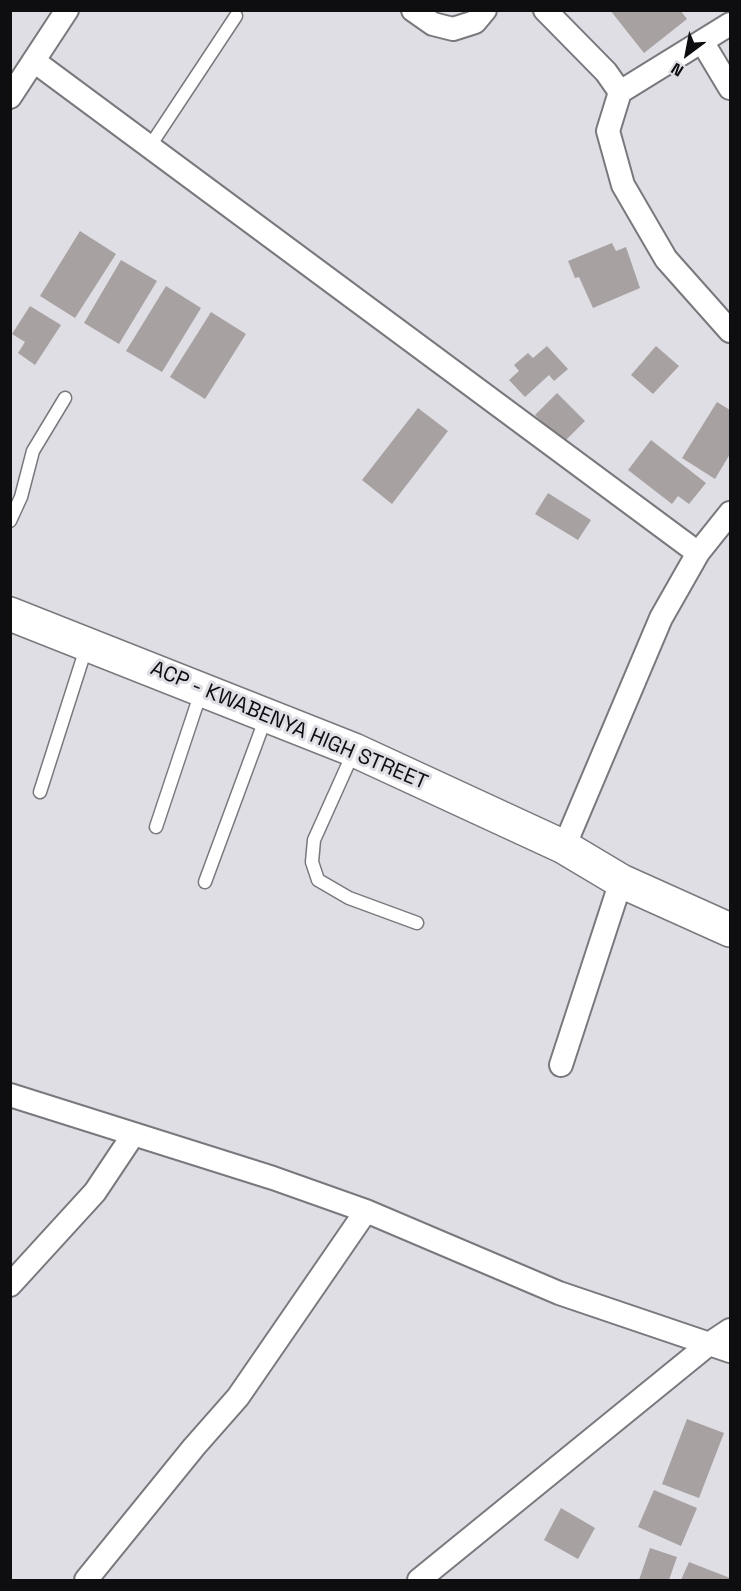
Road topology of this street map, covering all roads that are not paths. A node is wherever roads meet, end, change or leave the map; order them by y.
1 (67, 10) edge
2 (413, 10) edge
3 (485, 10) edge
4 (545, 10) edge
5 (236, 16) dead end
6 (730, 24) edge
7 (703, 42) junction
8 (34, 61) junction
9 (730, 88) edge
10 (620, 92) junction
11 (10, 97) edge
12 (150, 146) junction
13 (730, 331) edge
14 (65, 398) dead end
15 (730, 513) edge
16 (10, 521) edge
17 (698, 553) junction
18 (10, 614) edge
19 (87, 644) junction
20 (202, 688) junction
21 (267, 713) junction
22 (354, 750) junction
23 (40, 792) dead end
24 (156, 827) dead end
25 (564, 847) junction
26 (621, 881) junction
27 (205, 882) dead end
28 (730, 906) edge
29 (417, 923) dead end
30 (730, 930) edge
31 (561, 1065) dead end
32 (10, 1095) edge
33 (133, 1135) junction
34 (366, 1211) junction
35 (10, 1285) edge
36 (730, 1330) edge
37 (709, 1344) junction
38 (730, 1351) edge
39 (86, 1581) edge
40 (419, 1581) edge

1 - 8 street
2 - 3 street
4 - 10 street
5 - 12 lane
6 - 7 street
7 - 9 street
7 - 10 street
8 - 11 street
8 - 12 street
10 - 13 street
12 - 17 street
14 - 16 lane
15 - 17 street
17 - 25 street
18 - 19 main road, ACP - KWABENYA HIGH STREET
19 - 20 main road, ACP - KWABENYA HIGH STREET
19 - 23 lane
20 - 21 main road, ACP - KWABENYA HIGH STREET
20 - 24 lane
21 - 22 main road, ACP - KWABENYA HIGH STREET
21 - 27 lane
22 - 25 main road, ACP - KWABENYA HIGH STREET
22 - 29 lane
25 - 26 main road
25 - 28 main road
26 - 30 main road
26 - 31 street
32 - 33 street
33 - 34 street
33 - 35 street
34 - 37 street
34 - 39 street
36 - 37 street
37 - 38 street
37 - 40 street

